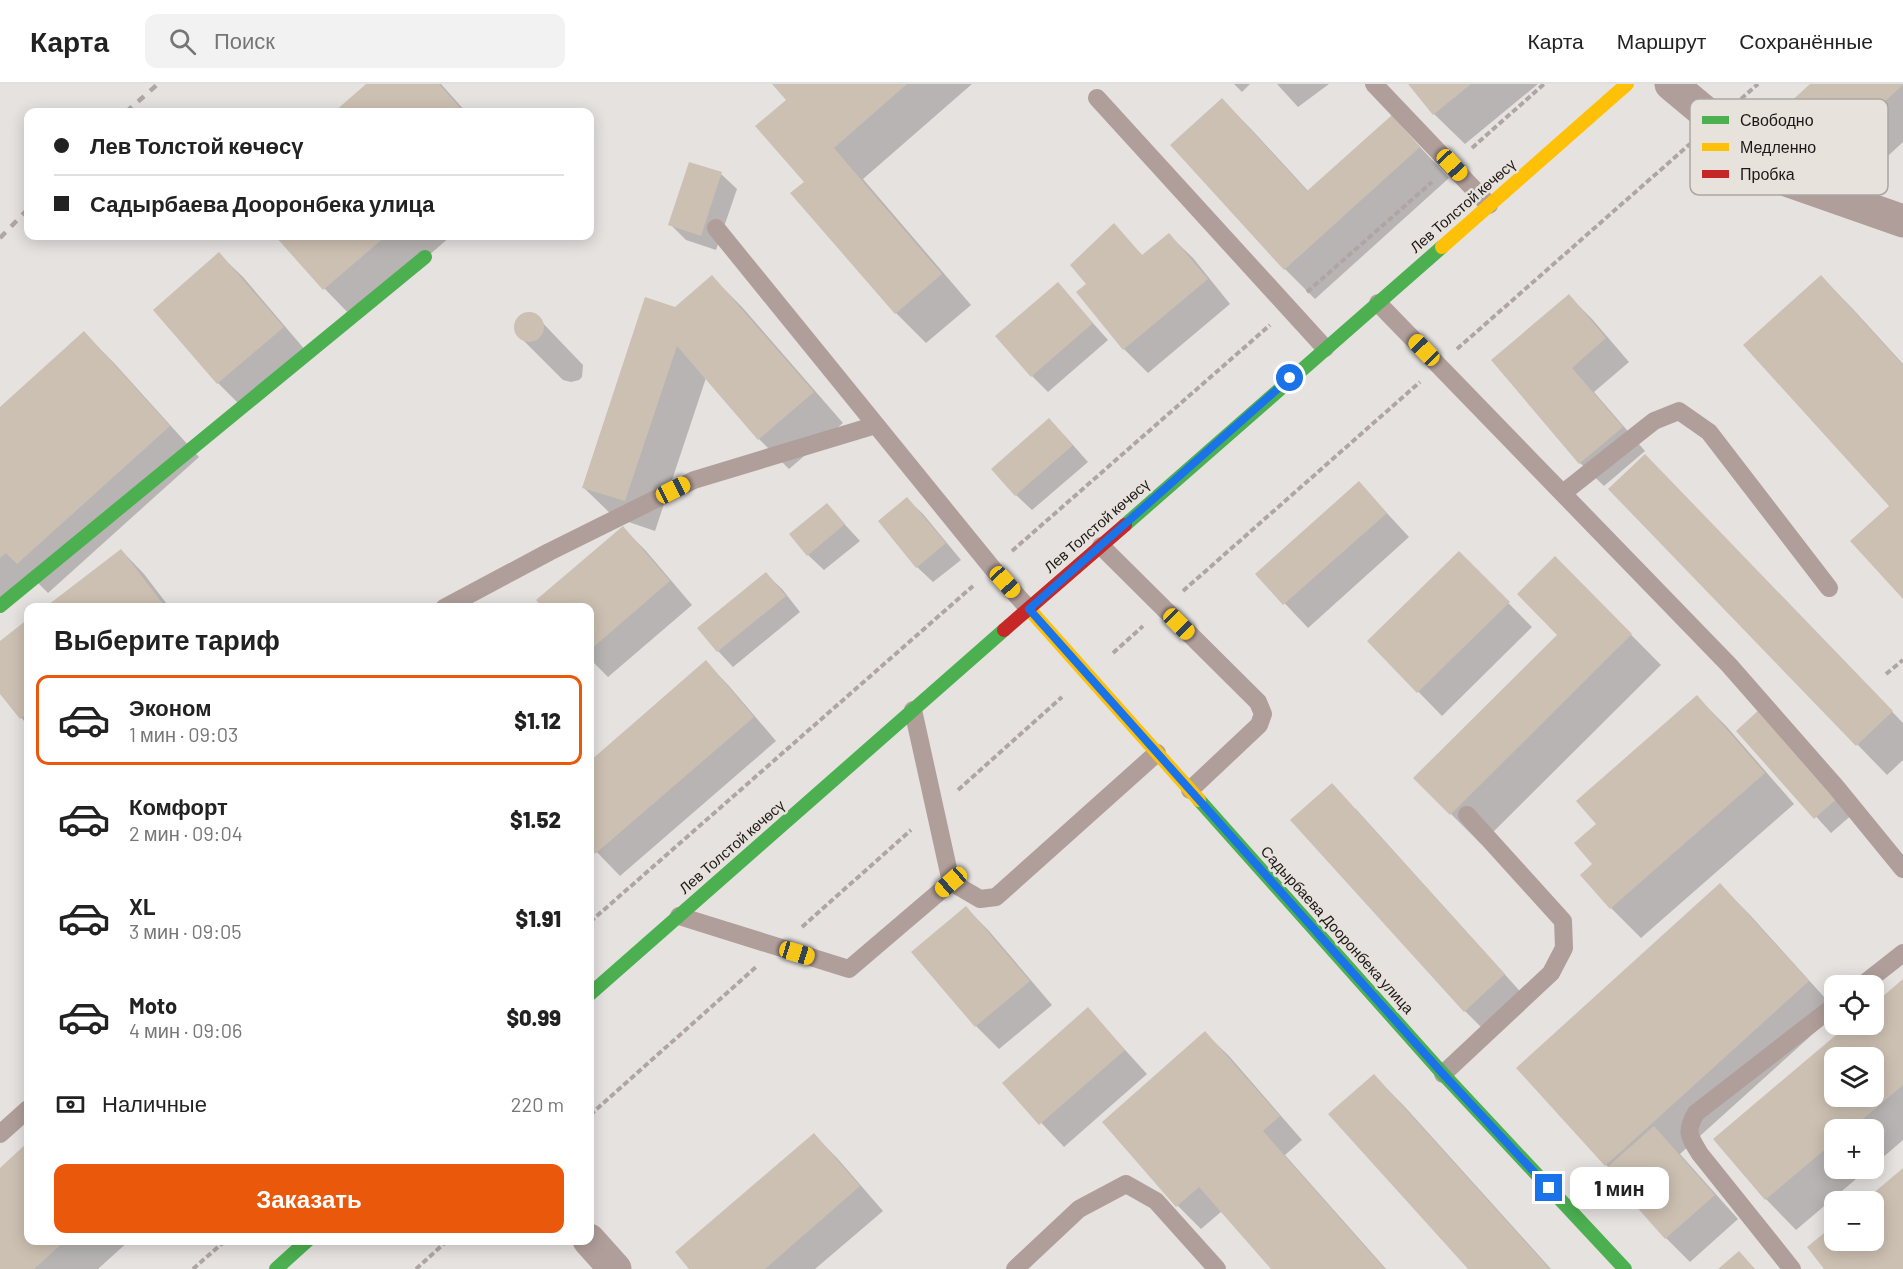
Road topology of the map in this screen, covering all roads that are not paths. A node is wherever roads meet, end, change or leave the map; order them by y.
1 (1374, 84) edge
2 (1627, 84) edge
3 (1671, 84) edge
4 (1097, 99) dead end
5 (1690, 100) edge
6 (1829, 195) edge
7 (1489, 205) junction
8 (1903, 221) edge
9 (717, 228) dead end
10 (425, 257) dead end
11 (1378, 303) junction
12 (1325, 348) junction
13 (876, 426) junction
14 (1563, 493) junction
15 (1101, 546) junction
16 (1829, 588) dead end
17 (453, 603) edge
18 (0, 606) edge
19 (1029, 609) junction
20 (913, 710) junction
21 (1157, 753) junction
22 (1190, 790) junction
23 (1467, 815) dead end
24 (1903, 869) edge
25 (951, 882) junction
26 (679, 916) junction
27 (1903, 953) edge
28 (1875, 975) edge
29 (594, 990) edge
30 (1824, 1014) edge
31 (1443, 1074) junction
32 (24, 1113) edge
33 (0, 1134) edge
34 (302, 1245) edge
35 (593, 1245) edge
36 (276, 1269) edge
37 (615, 1269) edge
38 (1015, 1269) edge
39 (1217, 1269) edge
40 (1625, 1269) edge
41 (1792, 1269) edge

1 - 7 lane
2 - 7 main road, Лев Толстой көчөсү
3 - 5 street
4 - 12 lane
6 - 8 street
7 - 11 main road, Лев Толстой көчөсү
9 - 13 lane
10 - 18 main road
11 - 12 main road, Лев Толстой көчөсү
11 - 14 lane
12 - 15 main road, Лев Толстой көчөсү
13 - 17 lane
13 - 19 lane
14 - 16 lane
14 - 24 lane
15 - 19 main road, Лев Толстой көчөсү
15 - 22 lane
19 - 20 main road, Лев Толстой көчөсү
19 - 21 main road, Садырбаева Дооронбека улица
20 - 25 lane
20 - 26 main road, Лев Толстой көчөсү
21 - 22 main road, Садырбаева Дооронбека улица
21 - 25 lane
22 - 31 main road, Садырбаева Дооронбека улица
23 - 31 lane
25 - 26 lane
26 - 29 main road, Лев Толстой көчөсү
27 - 28 lane
30 - 41 lane
31 - 40 main road, Садырбаева Дооронбека улица
32 - 33 lane
34 - 36 main road
35 - 37 street
38 - 39 lane

